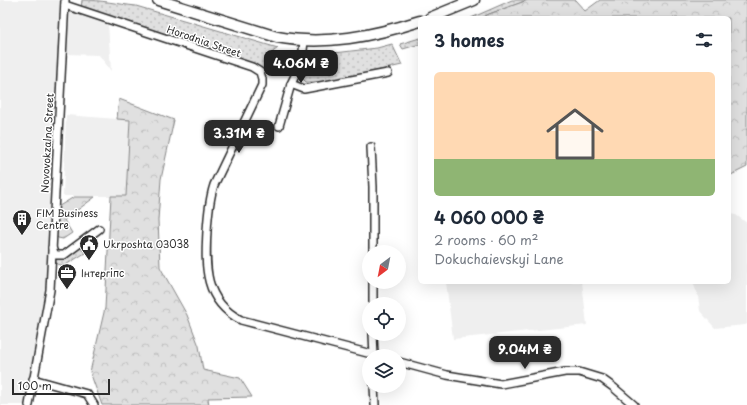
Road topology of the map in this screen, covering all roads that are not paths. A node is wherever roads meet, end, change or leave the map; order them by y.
1 (158, 0) edge
2 (474, 0) edge
3 (65, 3) edge
4 (435, 16) edge
5 (418, 22) edge
6 (304, 41) junction
7 (388, 73) dead end
8 (291, 84) junction
9 (279, 126) dead end
10 (371, 146) dead end
11 (99, 229) dead end
12 (373, 245) edge
13 (52, 248) junction
14 (362, 351) edge
15 (406, 364) edge
16 (33, 379) junction
17 (374, 393) edge
18 (29, 405) edge
19 (94, 405) edge
20 (375, 405) edge
21 (634, 405) edge

1 - 6 main road
2 - 4 main road
3 - 13 street, Novovokzalna Street
3 - 14 street, Horodnia Street
5 - 6 main road
6 - 8 street
7 - 8 street
8 - 9 street
10 - 12 street
11 - 13 street
13 - 16 street, Novovokzalna Street
15 - 21 street
16 - 18 street, Novovokzalna Street
16 - 19 street
17 - 20 street

